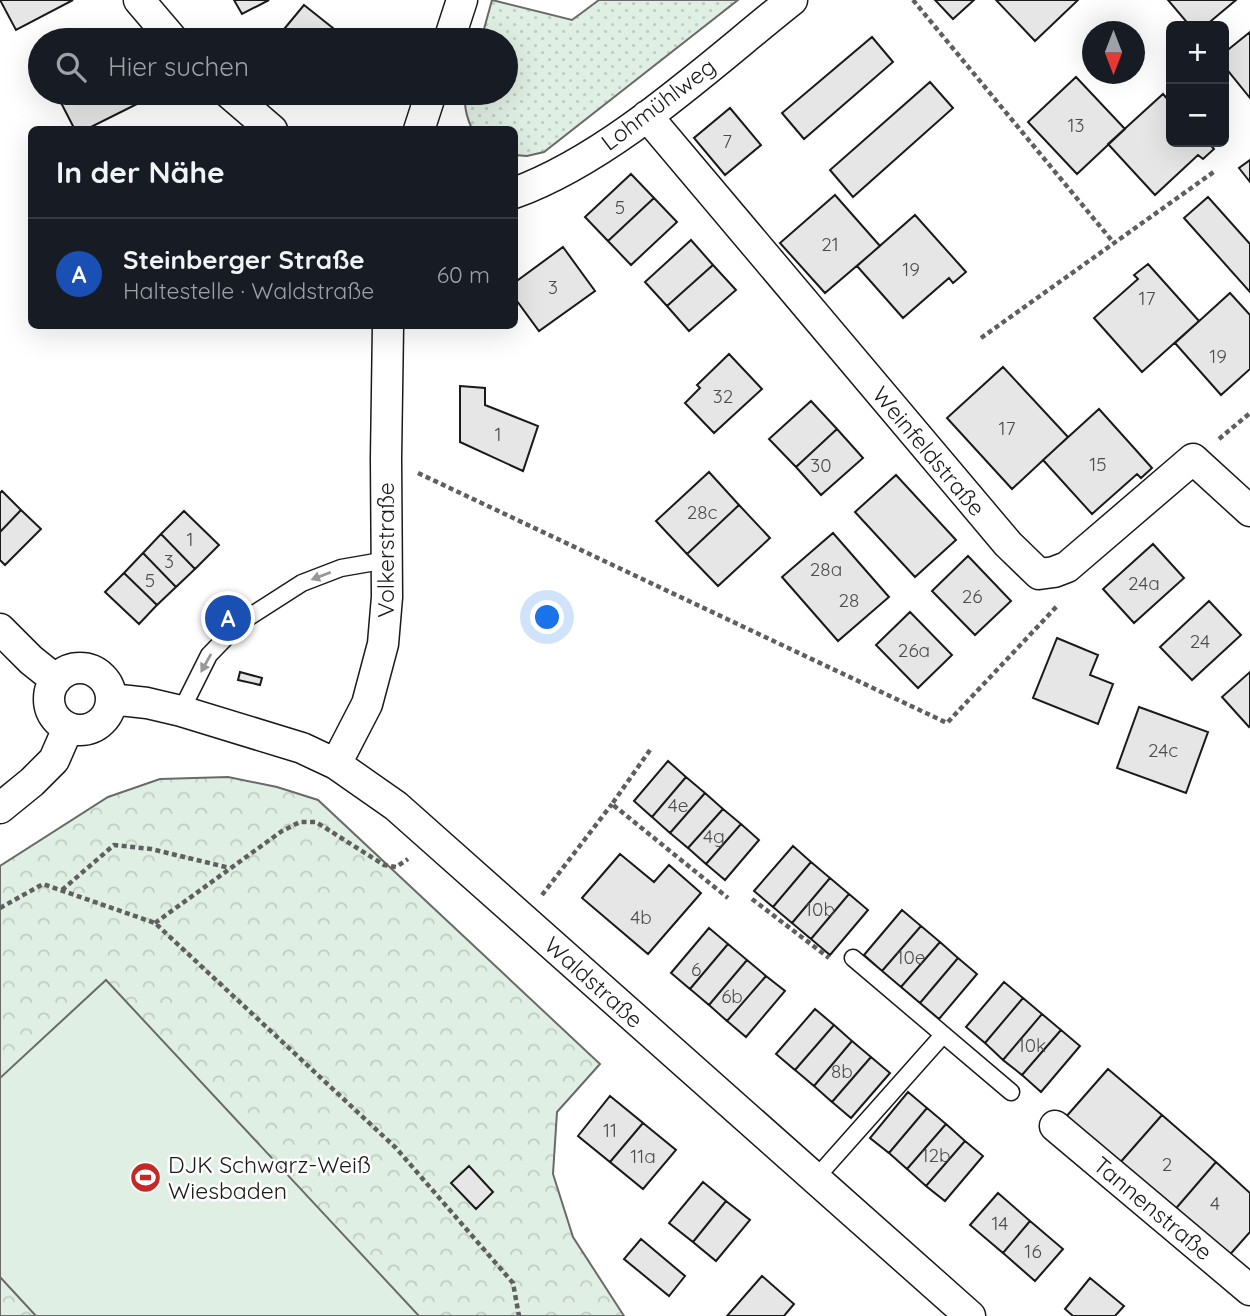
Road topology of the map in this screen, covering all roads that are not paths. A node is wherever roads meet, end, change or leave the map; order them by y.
1 (139, 0) edge
2 (462, 0) edge
3 (792, 0) edge
4 (163, 28) edge
5 (453, 28) edge
6 (243, 105) edge
7 (427, 105) edge
8 (647, 116) junction
9 (267, 126) edge
10 (420, 126) edge
11 (518, 190) edge
12 (388, 329) edge
13 (1250, 511) edge
14 (387, 560) junction
15 (0, 629) edge
16 (56, 680) junction
17 (111, 699) junction
18 (181, 711) junction
19 (68, 728) junction
20 (336, 764) junction
21 (0, 808) edge
22 (853, 958) road end
23 (943, 1035) junction
24 (1011, 1092) dead end
25 (1055, 1126) dead end
26 (816, 1179) junction
27 (1250, 1290) edge
28 (970, 1316) edge

1 - 4 street
2 - 5 street
3 - 8 street, Lohmühlweg
6 - 9 street
7 - 10 street
8 - 11 street, Lohmühlweg
8 - 13 street, Weinfeldstraße
12 - 14 street, Volkerstraße
14 -> 18 lane
14 - 20 street, Volkerstraße
15 - 16 street
16 - 17 street
16 - 19 street
17 - 18 street, Waldstraße
17 - 19 street
18 - 20 street, Waldstraße
19 - 21 street
20 - 26 street, Waldstraße
22 - 23 lane
23 - 24 lane
23 - 26 lane
25 - 27 street, Tannenstraße
26 - 28 street, Waldstraße

